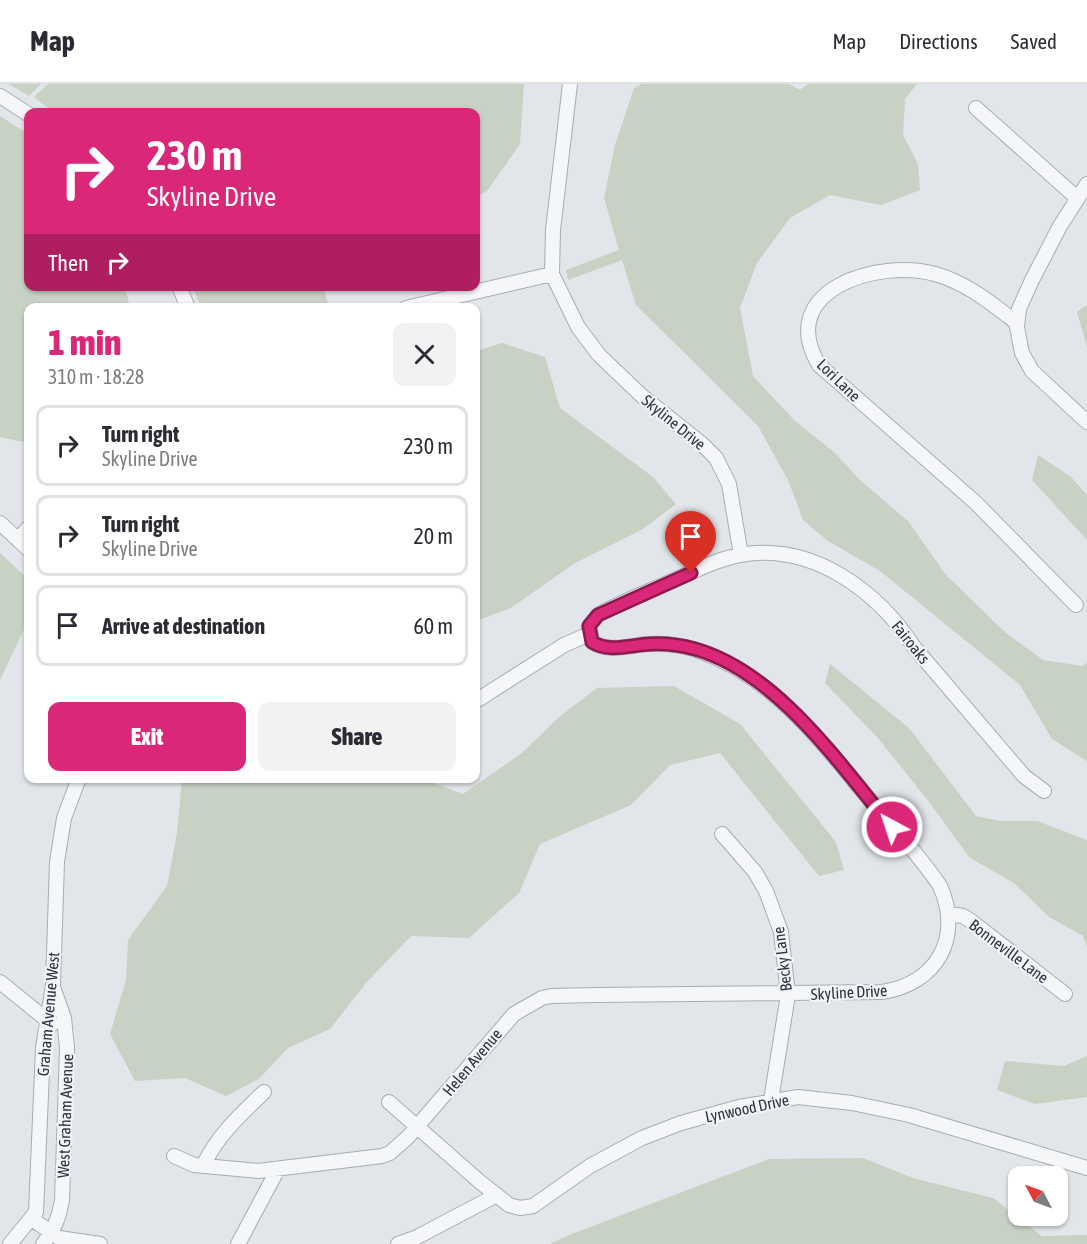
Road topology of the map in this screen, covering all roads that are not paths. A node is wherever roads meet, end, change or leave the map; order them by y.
1 (570, 84) edge
2 (0, 96) edge
3 (976, 108) dead end
4 (24, 111) edge
5 (1087, 184) edge
6 (1077, 198) junction
7 (552, 274) junction
8 (479, 291) edge
9 (480, 291) edge
10 (427, 303) edge
11 (1017, 323) junction
12 (1087, 422) edge
13 (0, 524) edge
14 (23, 544) edge
15 (741, 555) junction
16 (1076, 604) dead end
17 (589, 634) junction
18 (480, 699) edge
19 (78, 783) edge
20 (1044, 791) dead end
21 (722, 834) dead end
22 (949, 914) junction
23 (0, 982) edge
24 (53, 985) junction
25 (788, 994) junction
26 (1065, 994) dead end
27 (47, 1021) junction
28 (66, 1034) junction
29 (264, 1092) dead end
30 (771, 1100) junction
31 (389, 1102) dead end
32 (418, 1126) junction
33 (174, 1156) dead end
34 (203, 1166) junction
35 (1087, 1168) edge
36 (278, 1169) junction
37 (497, 1195) junction
38 (32, 1219) junction
39 (47, 1238) edge
40 (10, 1244) edge
41 (100, 1244) edge
42 (238, 1244) edge
43 (398, 1244) edge

1 - 7 street, Skyline Drive
2 - 4 street
3 - 6 street
5 - 6 street
6 - 11 street
7 - 9 street
7 - 15 street, Skyline Drive
8 - 10 street
11 - 12 street
11 - 16 street, Lori Lane
13 - 14 street
15 - 17 street
15 - 20 street, Fairoaks
17 - 18 street
17 - 22 street, Skyline Drive
19 - 24 street, Graham Avenue West
21 - 25 street, Becky Lane
22 - 25 street, Skyline Drive
22 - 26 street, Bonneville Lane
23 - 27 street
24 - 27 street, Graham Avenue West
24 - 28 street, West Graham Avenue
25 - 30 street, Becky Lane
25 - 32 street, Helen Avenue
27 - 28 street
27 - 38 street, Graham Avenue West
28 - 39 street, West Graham Avenue
29 - 34 street
30 - 35 street, Lynwood Drive
30 - 37 street, Lynwood Drive
31 - 32 street, Lynwood Drive
32 - 36 street, Helen Avenue
32 - 37 street, Lynwood Drive
33 - 34 street, Helen Avenue
34 - 36 street, Helen Avenue
36 - 42 street
37 - 43 street
38 - 39 street
38 - 40 street
39 - 41 street

